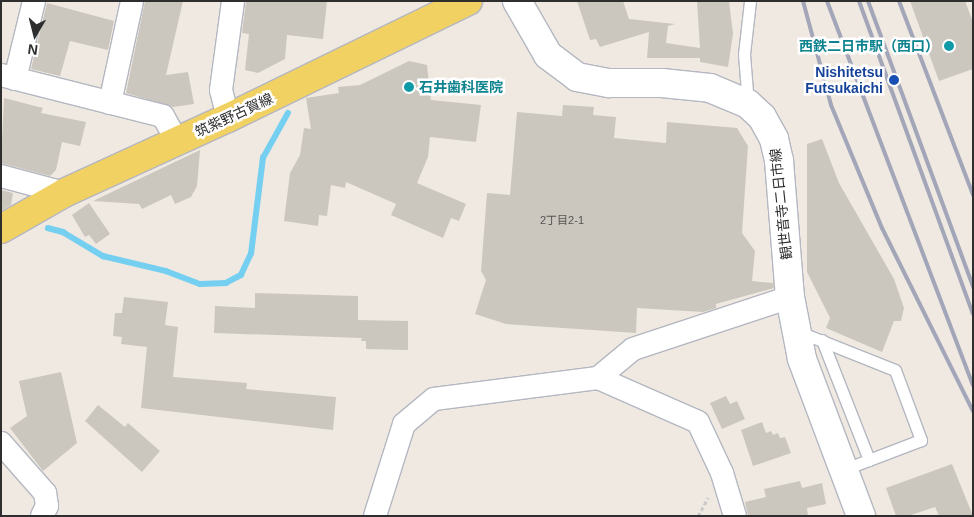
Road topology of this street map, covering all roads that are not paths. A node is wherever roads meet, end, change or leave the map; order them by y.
1 (34, 1) edge
2 (132, 1) edge
3 (233, 1) edge
4 (468, 1) edge
5 (517, 1) edge
6 (750, 1) edge
7 (8, 77) edge
8 (110, 103) junction
9 (748, 104) junction
10 (228, 118) junction
11 (177, 141) junction
12 (1, 176) edge
13 (64, 193) junction
14 (1, 229) edge
15 (790, 297) junction
16 (796, 330) junction
17 (822, 340) junction
18 (598, 378) junction
19 (1, 443) edge
20 (857, 464) junction
21 (856, 514) edge
22 (42, 516) edge
23 (375, 516) edge
24 (735, 516) edge

1 - 7 street
2 - 8 street
3 - 10 street
4 - 10 main road, 筑紫野古賀線
5 - 9 main road, 観世音寺二日市線
6 - 9 lane
7 - 8 street
8 - 11 street
9 - 15 main road, 観世音寺二日市線
10 - 11 main road, 筑紫野古賀線
11 - 13 main road, 筑紫野古賀線
12 - 13 street
13 - 14 main road, 筑紫野古賀線
15 - 16 main road, 観世音寺二日市線
15 - 18 street
16 - 17 lane
16 - 20 main road, 観世音寺二日市線
17 - 20 lane
17 - 20 lane
18 - 23 street
18 - 24 street
19 - 22 street
20 - 21 main road, 観世音寺二日市線

